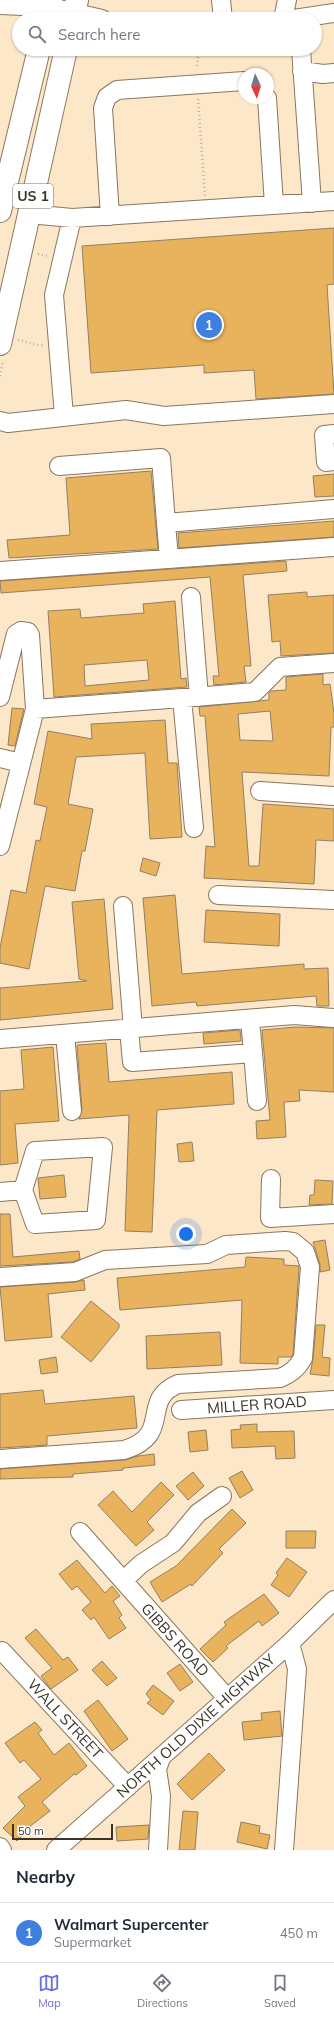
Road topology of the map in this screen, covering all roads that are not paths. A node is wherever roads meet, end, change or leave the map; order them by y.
1 (221, 0) edge
2 (287, 0) edge
3 (0, 5) edge
4 (45, 6) edge
5 (75, 11) edge
6 (222, 12) edge
7 (291, 12) edge
8 (334, 13) edge
9 (322, 15) edge
10 (37, 56) edge
11 (64, 56) edge
12 (301, 56) edge
13 (302, 71) junction
14 (334, 73) edge
15 (238, 81) edge
16 (267, 104) edge
17 (334, 201) edge
18 (312, 202) junction
19 (274, 205) junction
20 (0, 211) edge
21 (29, 214) junction
22 (110, 216) junction
23 (72, 218) junction
24 (7, 341) edge
25 (334, 404) edge
26 (64, 416) junction
27 (0, 421) edge
28 (334, 434) edge
29 (334, 461) edge
30 (59, 466) dead end
31 (334, 509) edge
32 (166, 523) junction
33 (334, 547) edge
34 (169, 559) junction
35 (0, 571) edge
36 (191, 597) dead end
37 (334, 664) edge
38 (0, 697) edge
39 (190, 698) junction
40 (35, 709) junction
41 (0, 758) edge
42 (21, 763) junction
43 (260, 791) dead end
44 (334, 796) edge
45 (3, 819) edge
46 (194, 828) dead end
47 (1, 842) edge
48 (218, 896) dead end
49 (334, 900) edge
50 (123, 906) dead end
51 (334, 1014) edge
52 (250, 1019) junction
53 (131, 1029) junction
54 (65, 1034) junction
55 (0, 1039) edge
56 (253, 1053) junction
57 (257, 1101) dead end
58 (72, 1111) dead end
59 (271, 1179) dead end
60 (23, 1190) junction
61 (0, 1192) edge
62 (334, 1214) edge
63 (0, 1277) edge
64 (334, 1400) edge
65 (181, 1410) dead end
66 (0, 1459) edge
67 (222, 1496) dead end
68 (80, 1532) dead end
69 (123, 1581) junction
70 (334, 1600) edge
71 (290, 1643) junction
72 (2, 1651) dead end
73 (227, 1698) junction
74 (161, 1758) junction
75 (128, 1787) junction
76 (0, 1847) edge
77 (2, 1850) edge
78 (56, 1850) edge
79 (158, 1850) edge
80 (284, 1850) edge

1 - 6 street
2 - 7 street
3 - 4 street
4 - 5 street
8 - 9 street
10 - 20 main road, US 1
11 - 21 main road, US 1
12 - 13 street
13 - 14 street
13 - 18 street
15 - 22 street
16 - 19 street
17 - 18 street
18 - 19 street
19 - 22 street
21 - 23 street
21 - 24 main road, US 1
22 - 23 street
23 - 26 street
25 - 26 street
26 - 27 street
28 - 29 street
30 - 32 street
31 - 32 street
32 - 34 street
33 - 34 street
34 - 35 street
36 - 39 street
37 - 39 street
38 - 40 street
39 - 40 street
39 - 46 street
40 - 42 street
41 - 42 street
42 - 45 street
43 - 44 street
45 - 47 street
48 - 49 street
50 - 53 street
51 - 52 street
52 - 53 street
52 - 56 street
53 - 54 street
53 - 56 street
54 - 55 street
54 - 58 street
56 - 57 street
59 - 62 street
60 - 60 street
60 - 61 street
63 - 66 street
64 - 65 street, MILLER ROAD
67 - 69 street
68 - 69 street, GIBBS ROAD
69 - 73 street, GIBBS ROAD
70 - 71 street, NORTH OLD DIXIE HIGHWAY
71 - 73 street, NORTH OLD DIXIE HIGHWAY
71 - 80 street
72 - 75 street, WALL STREET
73 - 74 street, NORTH OLD DIXIE HIGHWAY
74 - 75 street, NORTH OLD DIXIE HIGHWAY
74 - 79 street
75 - 78 street, NORTH OLD DIXIE HIGHWAY
76 - 77 street

